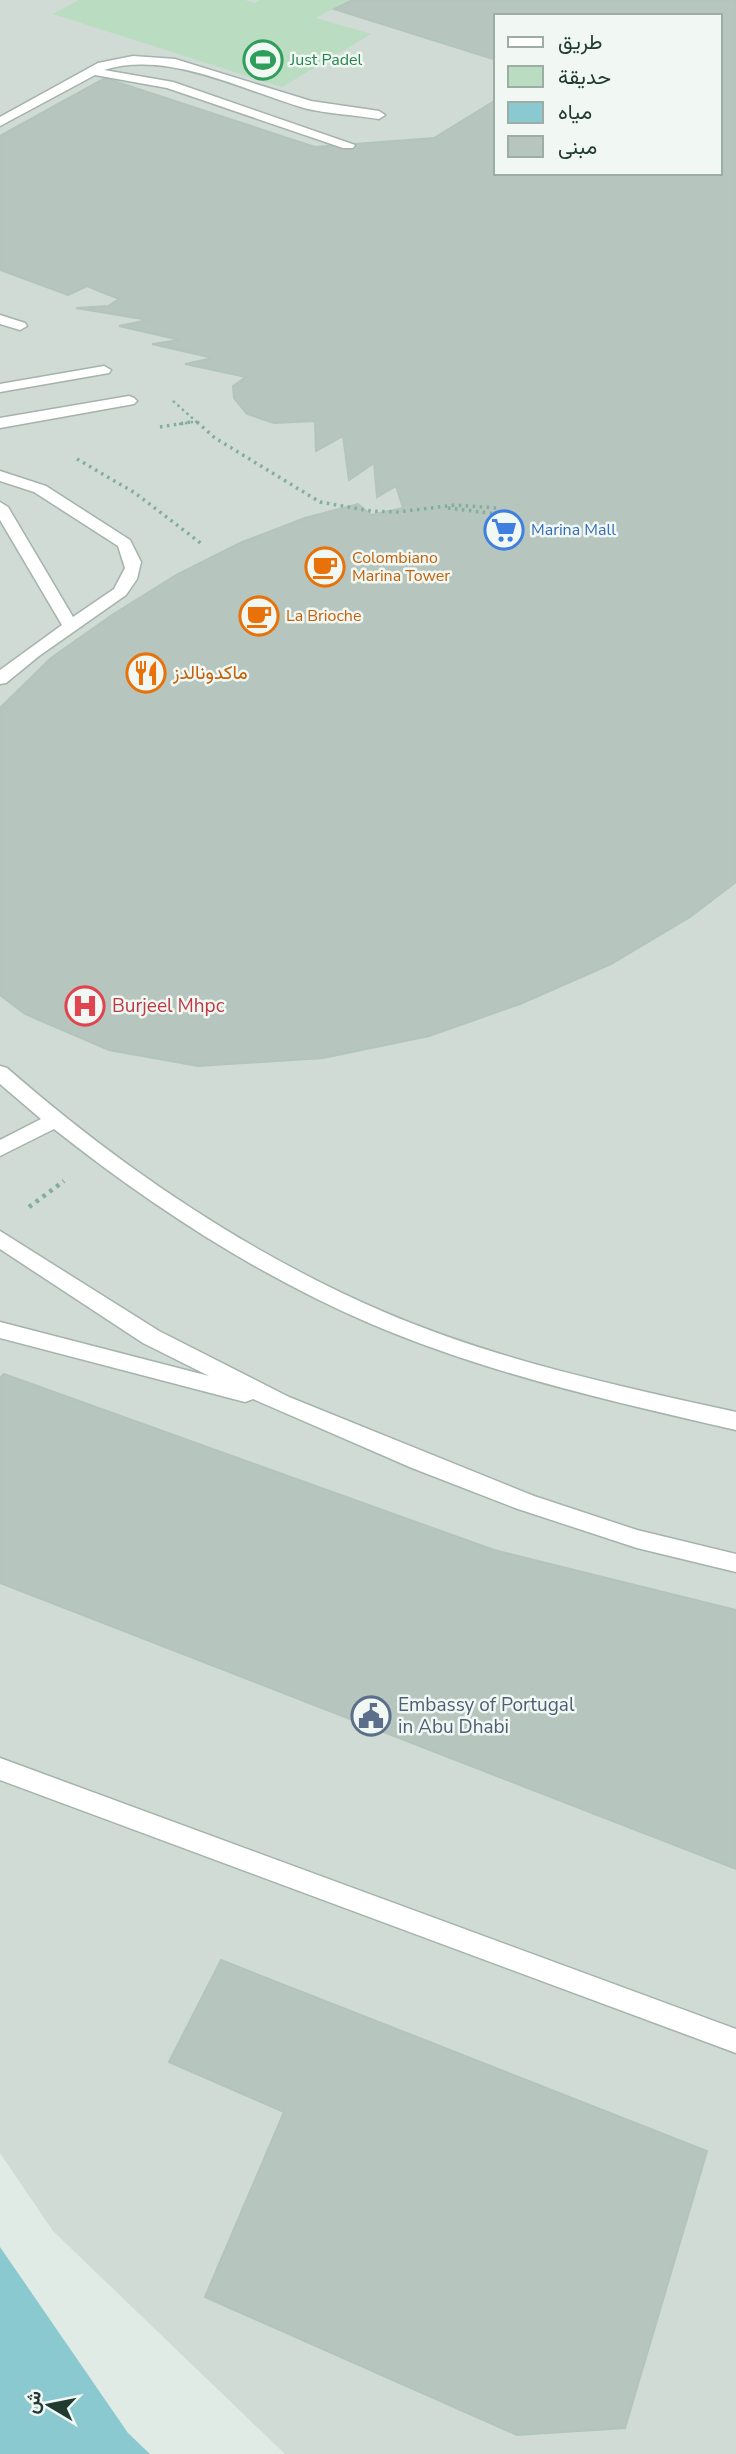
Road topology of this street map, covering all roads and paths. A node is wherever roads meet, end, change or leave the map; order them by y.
1 (90, 72) junction
2 (379, 115) dead end
3 (0, 122) edge
4 (348, 145) dead end
5 (0, 319) edge
6 (20, 326) dead end
7 (104, 370) dead end
8 (0, 388) edge
9 (167, 395) dead end
10 (129, 401) dead end
11 (0, 424) edge
12 (75, 458) dead end
13 (0, 476) edge
14 (0, 507) edge
15 (447, 508) junction
16 (497, 508) dead end
17 (497, 514) dead end
18 (204, 545) dead end
19 (70, 625) junction
20 (0, 678) edge
21 (0, 1073) edge
22 (53, 1121) junction
23 (0, 1149) edge
24 (99, 1155) junction
25 (22, 1212) dead end
26 (0, 1239) edge
27 (0, 1330) edge
28 (281, 1403) junction
29 (736, 1421) edge
30 (736, 1563) edge
31 (0, 1769) edge
32 (736, 2041) edge

1 - 2 street
1 - 3 street
1 - 4 street
5 - 6 street
7 - 8 street
9 - 15 path
10 - 11 street
12 - 18 path
13 - 19 street
14 - 19 street
15 - 16 path
15 - 17 path
19 - 20 street
21 - 22 street
22 - 23 street
22 - 24 street
24 - 25 path
24 - 29 street
26 - 28 street
27 - 28 street
28 - 30 street
31 - 32 street

